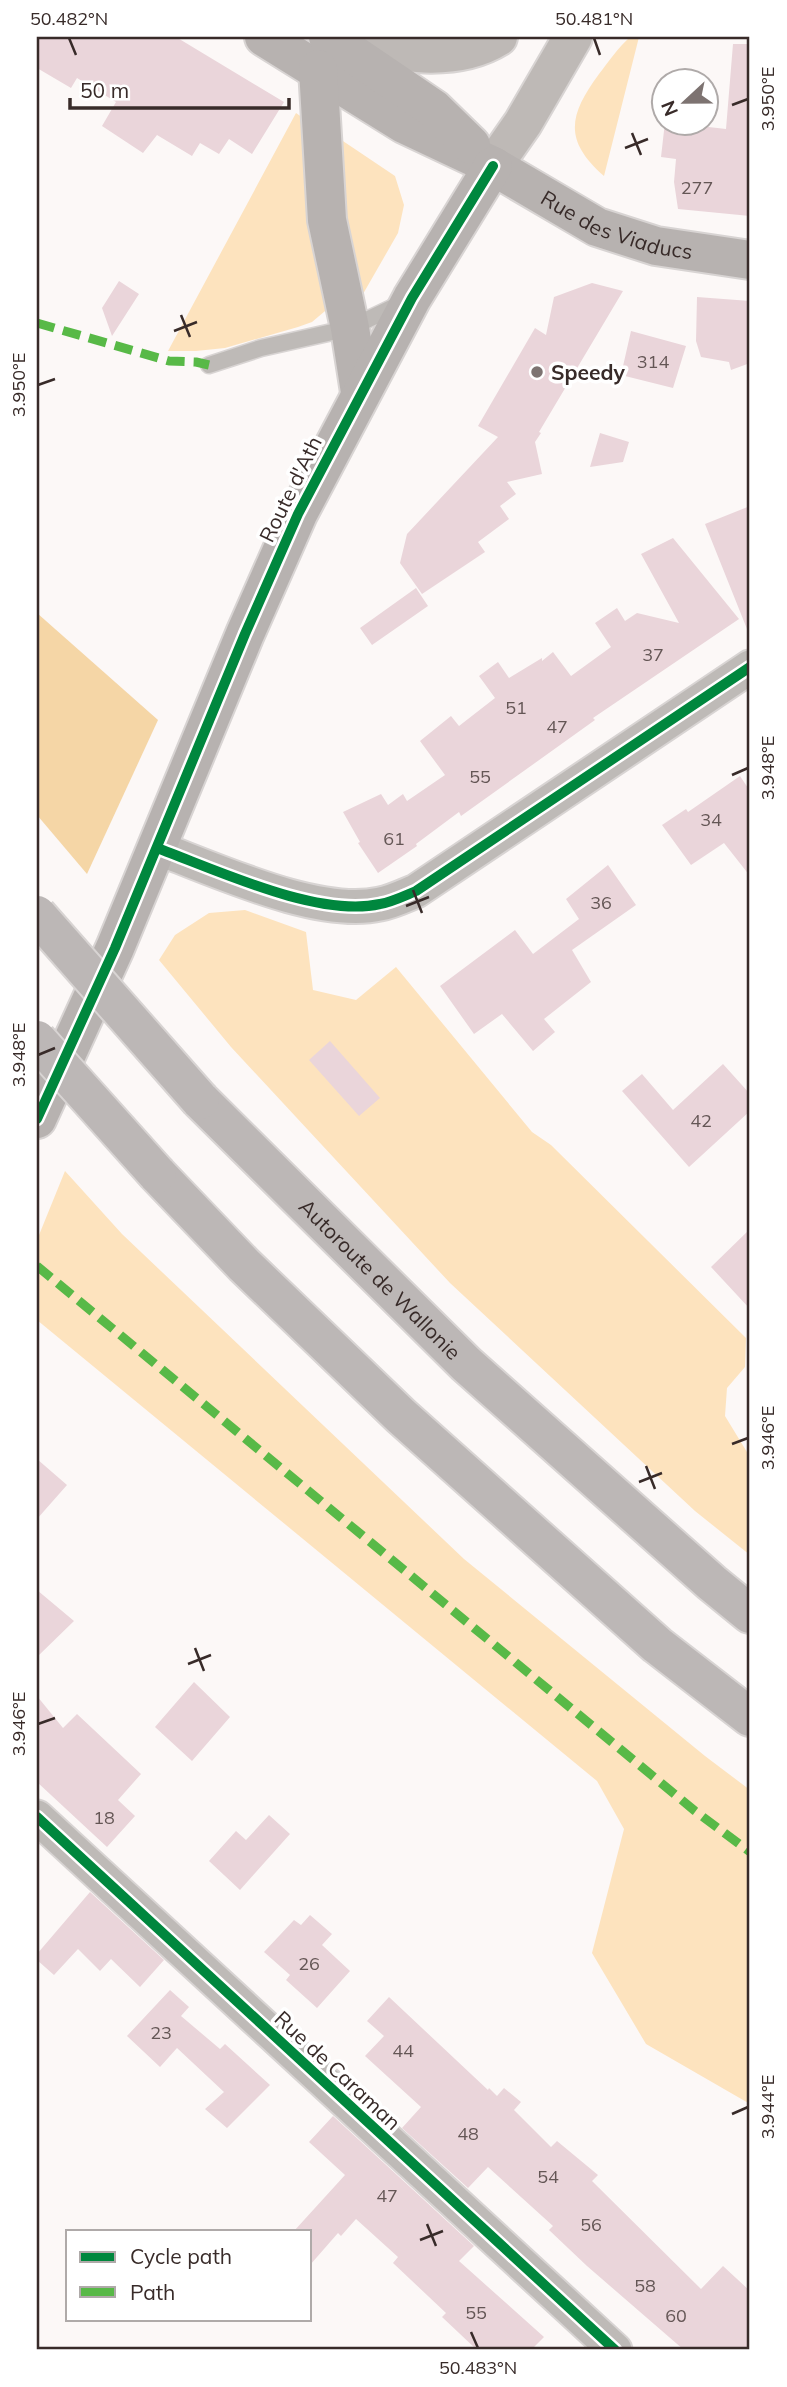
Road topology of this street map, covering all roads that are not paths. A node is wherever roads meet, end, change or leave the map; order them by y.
1 (264, 37) edge
2 (498, 37) edge
3 (573, 37) edge
4 (327, 49) edge
5 (493, 166) junction
6 (750, 260) edge
7 (412, 298) junction
8 (350, 328) junction
9 (209, 365) dead end
10 (360, 392) junction
11 (746, 678) edge
12 (157, 848) junction
13 (37, 915) edge
14 (37, 1040) edge
15 (37, 1119) edge
16 (750, 1614) edge
17 (750, 1717) edge
18 (37, 1817) edge
19 (615, 2350) edge

1 - 4 main road, Rue des Viaducs
2 - 4 main road
3 - 5 main road
4 - 5 main road, Rue des Viaducs
4 - 8 main road
5 - 6 main road, Rue des Viaducs
5 - 7 main road, Route d'Ath
7 - 8 lane
7 - 10 main road, Route d'Ath
8 - 9 lane
8 - 10 main road
10 - 12 main road, Route d'Ath
11 - 12 street
12 - 15 main road, Route d'Ath
13 - 16 highway, Autoroute de Wallonie, bridge
14 - 17 highway, bridge
18 - 19 street, Rue de Caraman

